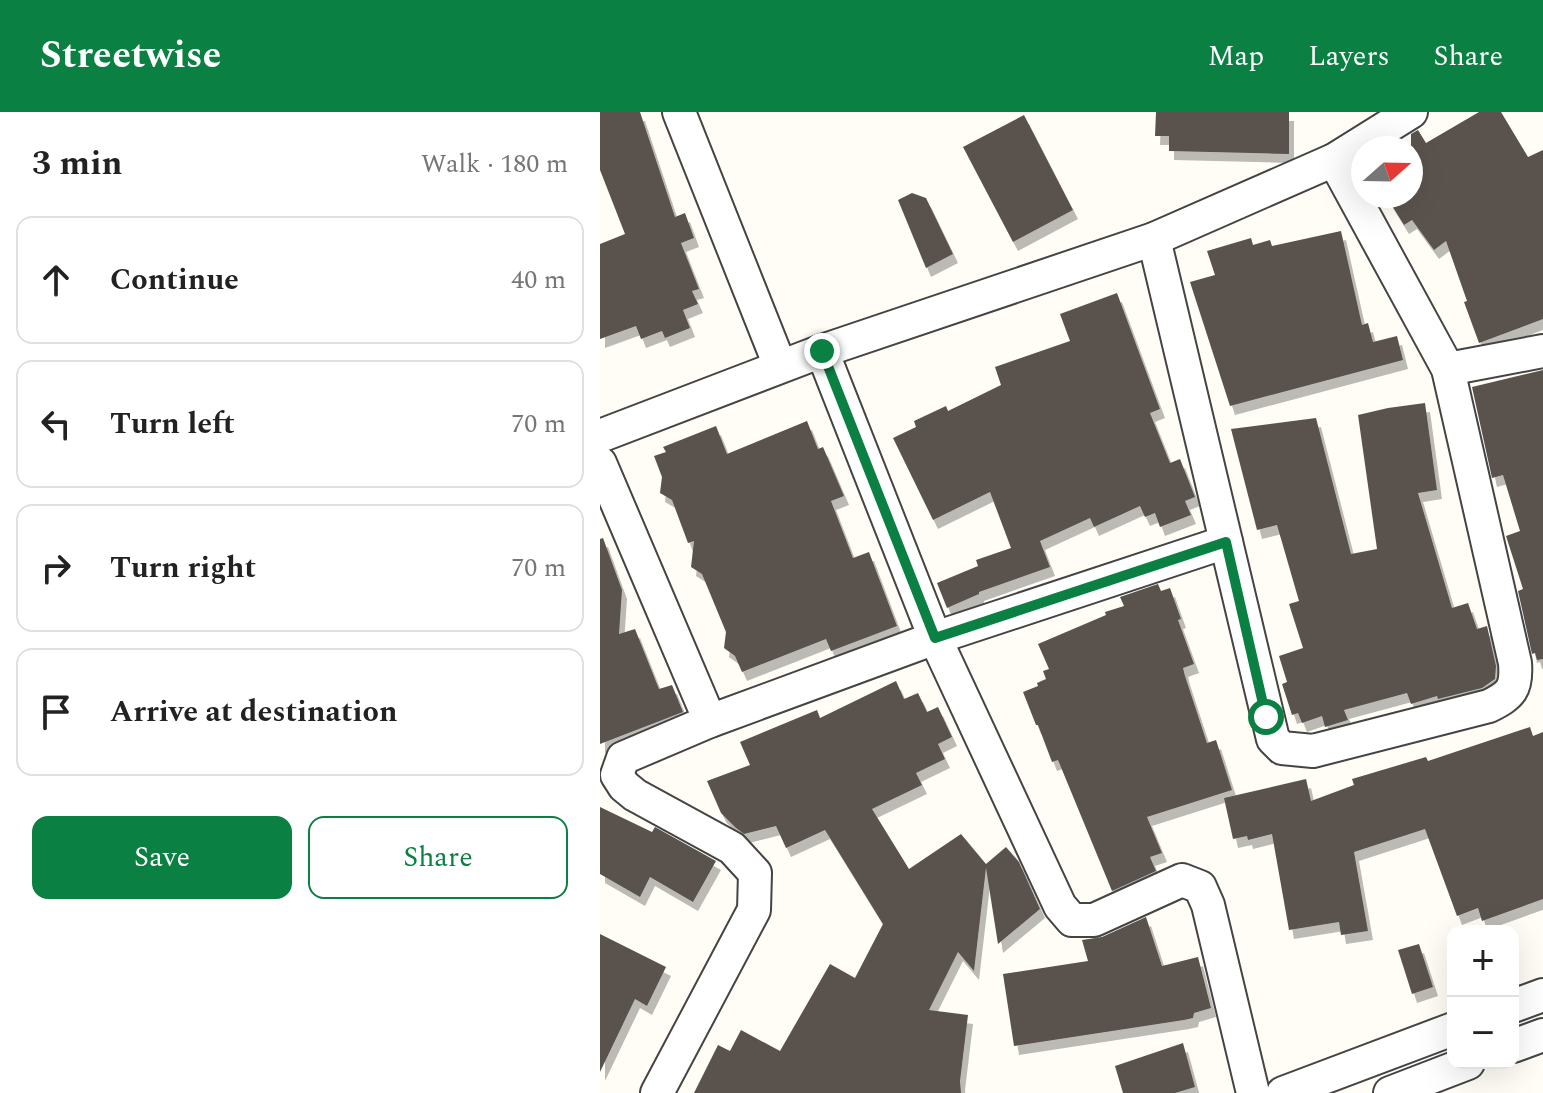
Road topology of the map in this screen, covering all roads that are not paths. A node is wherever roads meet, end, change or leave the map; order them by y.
1 (679, 112) edge
2 (1411, 112) edge
3 (1334, 160) junction
4 (1154, 239) junction
5 (822, 351) junction
6 (1543, 351) edge
7 (780, 366) junction
8 (1448, 369) junction
9 (600, 436) edge
10 (600, 463) edge
11 (1226, 542) junction
12 (935, 638) junction
13 (710, 721) junction
14 (1543, 995) edge
15 (1519, 1004) edge
16 (1447, 1031) edge
17 (1543, 1035) edge
18 (1519, 1044) edge
19 (1452, 1069) edge
20 (657, 1093) edge
21 (1253, 1093) edge
22 (1283, 1093) edge
23 (1390, 1093) edge

1 - 7 street
2 - 3 street
3 - 4 street
3 - 8 street
4 - 5 street
4 - 11 street
5 - 7 street
5 - 12 street
6 - 8 street
7 - 9 street
8 - 11 street
10 - 13 street
11 - 12 street
12 - 13 street
12 - 21 street
13 - 20 street
14 - 15 street
16 - 22 street
17 - 18 street
19 - 23 street

